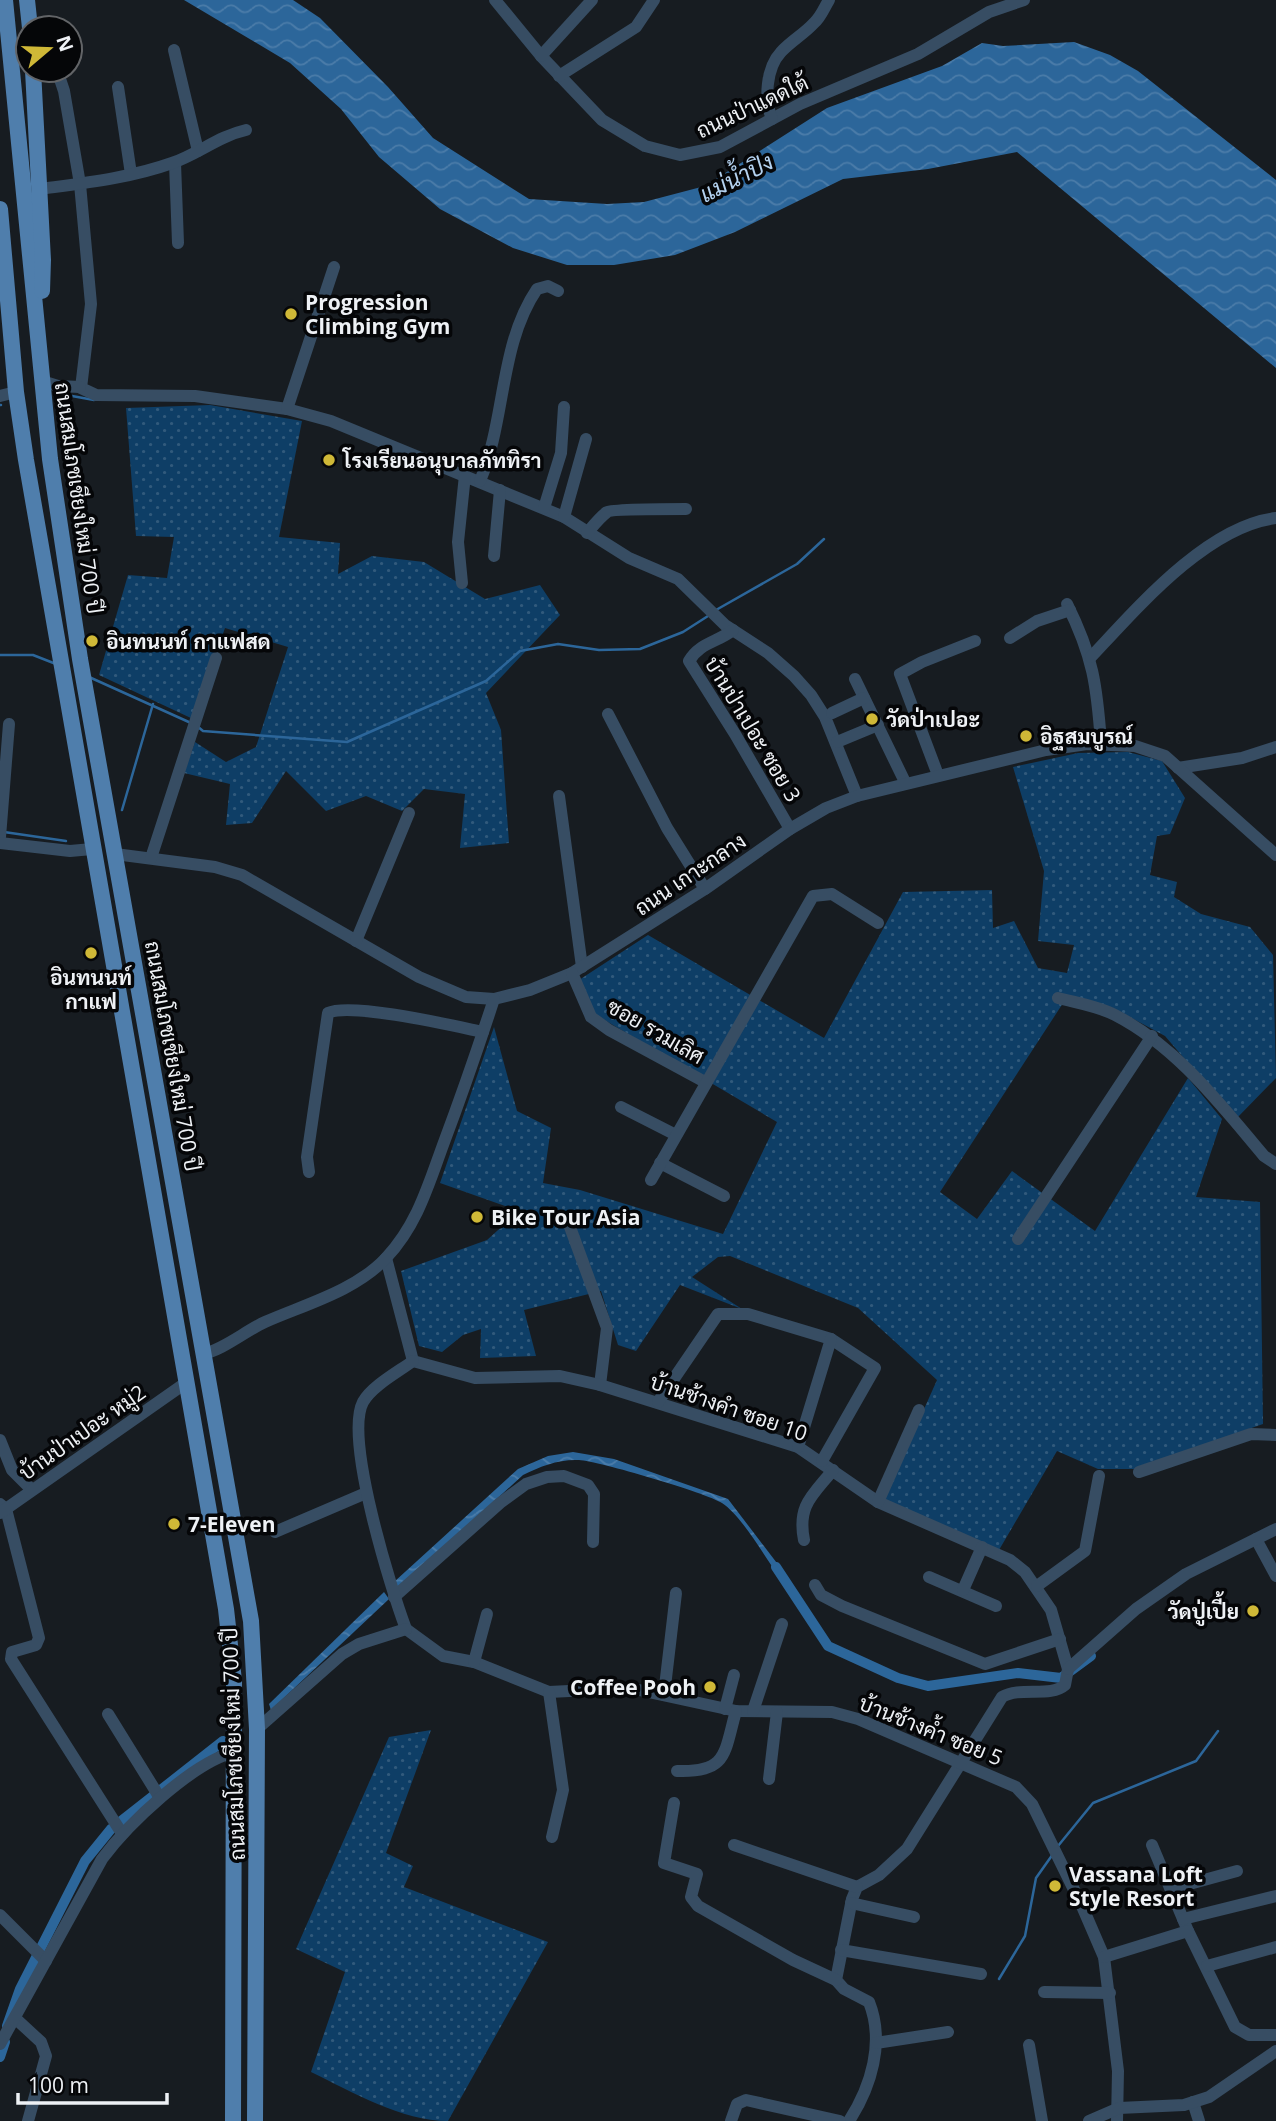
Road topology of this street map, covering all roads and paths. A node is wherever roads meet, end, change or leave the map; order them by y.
1 (5, 0) edge
2 (496, 0) edge
3 (592, 0) edge
4 (654, 0) edge
5 (829, 0) edge
6 (1024, 0) edge
7 (174, 50) dead end
8 (541, 56) junction
9 (559, 76) junction
10 (34, 84) edge
11 (61, 84) edge
12 (118, 87) dead end
13 (772, 120) junction
14 (246, 131) dead end
15 (198, 151) junction
16 (175, 163) junction
17 (131, 174) junction
18 (80, 184) junction
19 (40, 189) junction
20 (0, 209) edge
21 (178, 243) dead end
22 (334, 267) dead end
23 (558, 291) dead end
24 (0, 313) edge
25 (39, 353) junction
26 (13, 357) junction
27 (42, 381) junction
28 (80, 387) junction
29 (8, 394) edge
30 (564, 407) dead end
31 (287, 409) junction
32 (586, 439) dead end
33 (465, 475) junction
34 (480, 481) junction
35 (500, 490) junction
36 (544, 508) junction
37 (686, 509) dead end
38 (564, 517) junction
39 (1276, 518) edge
40 (587, 533) junction
41 (494, 556) dead end
42 (462, 583) dead end
43 (733, 630) junction
44 (1010, 638) dead end
45 (975, 641) dead end
46 (1091, 656) junction
47 (216, 658) dead end
48 (855, 679) dead end
49 (864, 698) junction
50 (832, 713) dead end
51 (608, 715) dead end
52 (9, 724) dead end
53 (878, 725) junction
54 (837, 742) junction
55 (1101, 743) junction
56 (1276, 747) edge
57 (1209, 763) junction
58 (1178, 768) junction
59 (938, 775) junction
60 (905, 782) junction
61 (1196, 784) junction
62 (559, 796) dead end
63 (857, 796) junction
64 (409, 813) dead end
65 (790, 829) junction
66 (0, 837) edge
67 (0, 843) edge
68 (92, 849) junction
69 (115, 854) junction
70 (1276, 855) edge
71 (151, 858) junction
72 (705, 890) junction
73 (878, 923) dead end
74 (356, 941) junction
75 (577, 970) junction
76 (1058, 998) dead end
77 (494, 999) junction
78 (483, 1032) junction
79 (1152, 1037) junction
80 (705, 1082) junction
81 (621, 1107) dead end
82 (676, 1135) junction
83 (660, 1163) junction
84 (1276, 1164) edge
85 (309, 1172) dead end
86 (651, 1180) dead end
87 (724, 1196) dead end
88 (570, 1227) dead end
89 (1017, 1239) dead end
90 (386, 1258) junction
91 (831, 1339) junction
92 (205, 1353) junction
93 (413, 1361) junction
94 (187, 1382) junction
95 (600, 1385) junction
96 (658, 1402) junction
97 (919, 1410) dead end
98 (1276, 1435) edge
99 (0, 1440) edge
100 (798, 1447) junction
101 (822, 1461) junction
102 (833, 1469) junction
103 (1139, 1472) dead end
104 (1099, 1476) dead end
105 (32, 1490) junction
106 (366, 1493) junction
107 (878, 1502) junction
108 (2, 1509) edge
109 (1276, 1529) edge
110 (275, 1532) dead end
111 (804, 1540) dead end
112 (593, 1542) dead end
113 (1258, 1542) junction
114 (982, 1547) junction
115 (1276, 1576) edge
116 (929, 1577) dead end
117 (815, 1585) dead end
118 (1037, 1586) junction
119 (964, 1590) junction
120 (676, 1592) dead end
121 (394, 1597) junction
122 (996, 1606) dead end
123 (487, 1614) dead end
124 (782, 1624) dead end
125 (406, 1629) junction
126 (1059, 1639) junction
127 (474, 1662) junction
128 (1067, 1674) junction
129 (734, 1675) dead end
130 (549, 1692) junction
131 (664, 1695) junction
132 (730, 1710) junction
133 (753, 1712) junction
134 (777, 1712) junction
135 (108, 1714) dead end
136 (257, 1729) junction
137 (234, 1752) junction
138 (962, 1763) junction
139 (677, 1771) dead end
140 (769, 1779) dead end
141 (160, 1798) junction
142 (674, 1803) dead end
143 (121, 1832) junction
144 (552, 1837) dead end
145 (1152, 1845) dead end
146 (734, 1846) dead end
147 (1237, 1871) dead end
148 (857, 1887) junction
149 (1171, 1889) junction
150 (1276, 1896) edge
151 (851, 1903) junction
152 (0, 1915) edge
153 (914, 1917) dead end
154 (1185, 1925) junction
155 (1276, 1947) edge
156 (841, 1950) junction
157 (1104, 1957) junction
158 (46, 1961) junction
159 (1207, 1966) junction
160 (981, 1974) dead end
161 (836, 1980) junction
162 (1044, 1992) dead end
163 (1110, 1993) junction
164 (16, 2018) junction
165 (948, 2032) dead end
166 (1276, 2035) edge
167 (876, 2043) junction
168 (0, 2044) edge
169 (1029, 2045) dead end
170 (1276, 2051) edge
171 (1193, 2102) junction
172 (1118, 2115) edge
173 (28, 2121) edge
174 (233, 2121) edge
175 (255, 2121) edge
176 (731, 2121) edge
177 (840, 2121) edge
178 (849, 2121) edge
179 (1042, 2121) edge
180 (1088, 2121) edge
181 (1199, 2121) edge

1 - 25 main road, ถนนสมโภชเชียงใหม่ 700 ปี
2 - 8 street, ถนนป่าแดดใต้
3 - 8 street
4 - 9 street
5 - 13 street
6 - 13 street, ถนนป่าแดดใต้
7 - 15 street
8 - 9 street, ถนนป่าแดดใต้
9 - 13 street, ถนนป่าแดดใต้
10 - 19 main road
11 - 18 street
12 - 17 street
14 - 15 street
15 - 16 street
16 - 17 street
16 - 21 street
17 - 18 street
18 - 19 street
18 - 28 street
19 - 25 main road
20 - 26 main road, ถนนสมโภชเชียงใหม่ 700 ปี
22 - 31 street
23 - 34 street
24 - 26 main road
25 - 27 main road, ถนนสมโภชเชียงใหม่ 700 ปี
26 - 29 main road, ถนนสมโภชเชียงใหม่ 700 ปี
27 - 28 street
27 - 69 main road, ถนนสมโภชเชียงใหม่ 700 ปี
28 - 31 street
29 - 68 main road, ถนนสมโภชเชียงใหม่ 700 ปี
30 - 36 street
31 - 33 street
32 - 38 street
33 - 34 street
33 - 42 street
34 - 35 street
35 - 36 street
35 - 41 street
36 - 38 street
37 - 40 street
38 - 40 street
39 - 46 street
40 - 43 street
43 - 54 street
43 - 65 street, บ้านป่าเปอะ ซอย 3
44 - 46 street
45 - 59 street
46 - 55 street
47 - 71 street
48 - 49 street
49 - 50 street
49 - 53 street
51 - 72 street
52 - 66 street
53 - 54 street
53 - 60 street
54 - 63 street
55 - 58 street, ถนน เกาะกลาง
55 - 59 street, ถนน เกาะกลาง
56 - 57 street
57 - 58 street
57 - 61 street
58 - 61 street, ถนน เกาะกลาง
59 - 60 street, ถนน เกาะกลาง
60 - 63 street, ถนน เกาะกลาง
61 - 70 street, ถนน เกาะกลาง
62 - 75 street, ซอย รวมเลิศ
63 - 65 street, ถนน เกาะกลาง
64 - 74 street
65 - 72 street, ถนน เกาะกลาง
67 - 68 street
68 - 94 main road, ถนนสมโภชเชียงใหม่ 700 ปี
69 - 71 street, ถนน เกาะกลาง
69 - 92 main road, ถนนสมโภชเชียงใหม่ 700 ปี
71 - 74 street, ถนน เกาะกลาง
72 - 75 street, ถนน เกาะกลาง
73 - 80 street
74 - 77 street, ถนน เกาะกลาง
75 - 77 street, ถนน เกาะกลาง
75 - 80 street, ซอย รวมเลิศ
76 - 79 street
77 - 78 street
78 - 85 street
78 - 90 street
79 - 84 street
79 - 89 street
80 - 82 street
81 - 82 street
82 - 83 street
83 - 86 street
83 - 87 street
88 - 95 street
90 - 92 street
90 - 93 street
91 - 96 street
91 - 100 street
91 - 101 street
92 - 136 main road, ถนนสมโภชเชียงใหม่ 700 ปี
93 - 95 street, บ้านช้างคำ ซอย 10
93 - 106 street
94 - 105 street, บ้านป่าเปอะ หมู่2
94 - 137 main road, ถนนสมโภชเชียงใหม่ 700 ปี
95 - 96 street, บ้านช้างคำ ซอย 10
96 - 100 street, บ้านช้างคำ ซอย 10
97 - 107 street
98 - 103 street
99 - 105 street
100 - 101 street, บ้านช้างคำ ซอย 10
101 - 102 street, บ้านช้างคำ ซอย 10
102 - 107 street, บ้านช้างคำ ซอย 10
102 - 111 street
104 - 118 street
105 - 108 street, บ้านป่าเปอะ หมู่2
106 - 110 street
106 - 121 street
107 - 114 street, บ้านช้างคำ ซอย 10
108 - 143 street
109 - 113 street
112 - 121 street
113 - 115 street
113 - 128 street
114 - 118 street, บ้านช้างคำ ซอย 10
114 - 119 street
116 - 119 street
117 - 126 street
118 - 126 street, บ้านช้างคำ ซอย 10
119 - 122 street
120 - 131 street
121 - 125 street
123 - 127 street
124 - 133 street
125 - 127 street, บ้านช้างค้ำ ซอย 5
125 - 136 street
126 - 128 street, บ้านช้างคำ ซอย 10
127 - 130 street, บ้านช้างค้ำ ซอย 5
128 - 138 street
129 - 132 street
130 - 131 street, บ้านช้างค้ำ ซอย 5
130 - 144 street
131 - 132 street, บ้านช้างค้ำ ซอย 5
132 - 133 street, บ้านช้างค้ำ ซอย 5
132 - 139 street
133 - 134 street, บ้านช้างค้ำ ซอย 5
134 - 138 street, บ้านช้างค้ำ ซอย 5
134 - 140 street
135 - 141 street
136 - 175 main road, ถนนสมโภชเชียงใหม่ 700 ปี
137 - 141 street
137 - 174 main road, ถนนสมโภชเชียงใหม่ 700 ปี
138 - 148 street
138 - 157 street, บ้านช้างค้ำ ซอย 5
141 - 143 street
142 - 161 street
143 - 158 street
145 - 149 street
146 - 148 street
147 - 149 street
148 - 151 street
149 - 154 street
150 - 154 street
151 - 153 street
151 - 156 street
152 - 158 street
154 - 157 street
154 - 159 street
155 - 159 street
156 - 160 street
156 - 161 street
157 - 163 street, บ้านช้างค้ำ ซอย 5
158 - 164 street
159 - 166 street
161 - 167 street
162 - 163 street
163 - 172 street, บ้านช้างค้ำ ซอย 5
164 - 168 street
164 - 173 street
165 - 167 street
167 - 178 street
169 - 179 street
170 - 171 street
171 - 172 street
171 - 181 street
172 - 180 street
176 - 177 street

